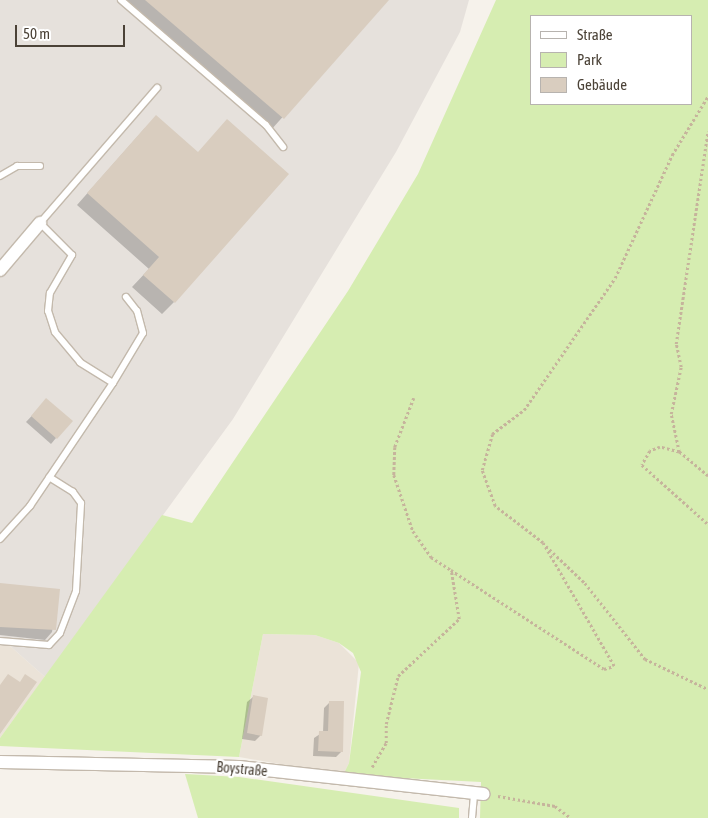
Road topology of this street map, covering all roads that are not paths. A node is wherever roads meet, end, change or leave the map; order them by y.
1 (121, 0) edge
2 (157, 88) dead end
3 (283, 147) dead end
4 (40, 166) dead end
5 (0, 176) edge
6 (40, 223) junction
7 (0, 270) edge
8 (126, 297) dead end
9 (113, 383) junction
10 (50, 477) junction
11 (0, 539) edge
12 (0, 641) edge
13 (0, 762) edge
14 (479, 794) joint
15 (472, 818) edge

1 - 3 lane
2 - 6 lane
4 - 5 lane
6 - 7 street
6 - 9 lane
8 - 9 lane
9 - 10 lane
10 - 11 lane
10 - 12 lane
13 - 14 street, Boystraße
14 - 15 lane

